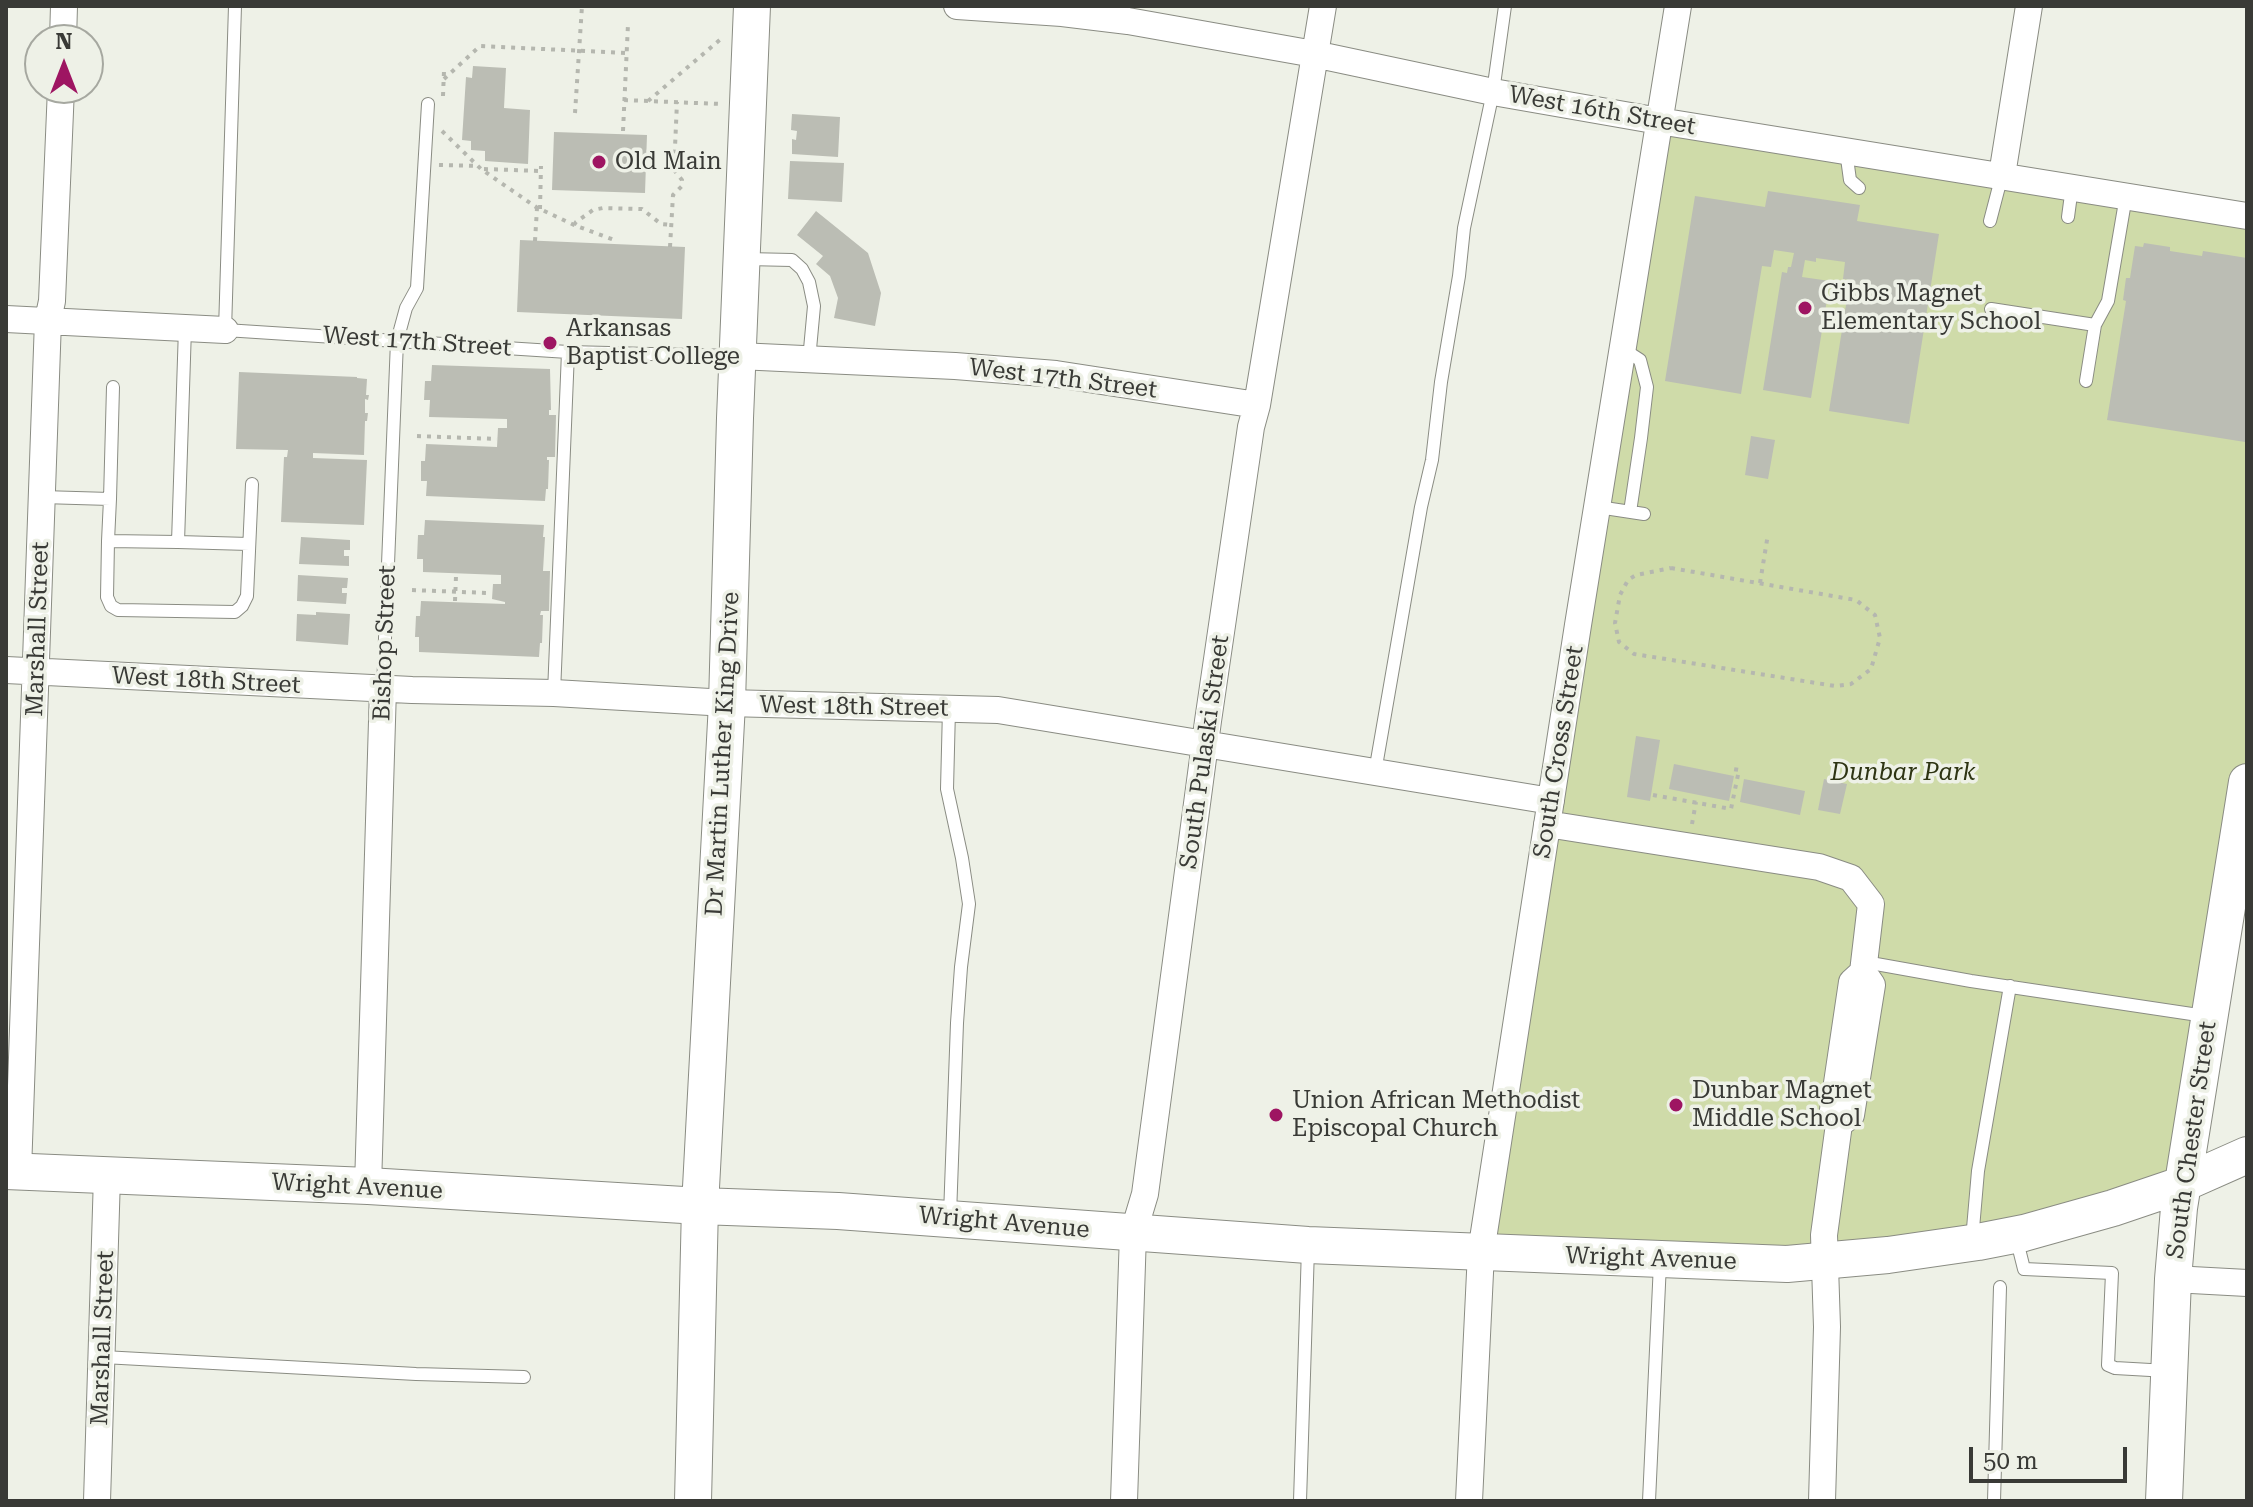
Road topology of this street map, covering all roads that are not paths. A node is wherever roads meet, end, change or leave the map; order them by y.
1 (235, 6) edge
2 (752, 6) edge
3 (957, 6) edge
4 (1323, 6) edge
5 (1505, 6) edge
6 (1678, 6) edge
7 (2029, 6) edge
8 (1314, 54) junction
9 (1493, 92) junction
10 (60, 104) edge
11 (428, 104) dead end
12 (1659, 121) junction
13 (1846, 150) junction
14 (2002, 175) junction
15 (2072, 187) junction
16 (1859, 188) dead end
17 (2126, 196) junction
18 (2247, 216) edge
19 (2068, 217) dead end
20 (1990, 221) dead end
21 (742, 259) junction
22 (1991, 309) dead end
23 (6, 319) edge
24 (48, 320) junction
25 (2095, 325) junction
26 (185, 328) junction
27 (225, 330) junction
28 (397, 341) junction
29 (1623, 349) junction
30 (568, 352) junction
31 (738, 356) junction
32 (809, 360) junction
33 (2086, 381) dead end
34 (113, 387) dead end
35 (1257, 405) junction
36 (252, 484) dead end
37 (42, 497) junction
38 (110, 499) junction
39 (1598, 507) junction
40 (1630, 512) junction
41 (1644, 514) dead end
42 (108, 541) junction
43 (178, 542) junction
44 (249, 544) junction
45 (6, 670) edge
46 (36, 673) junction
47 (383, 688) junction
48 (554, 693) junction
49 (727, 703) junction
50 (949, 709) junction
51 (1205, 744) junction
52 (1375, 772) junction
53 (2247, 782) edge
54 (1549, 813) junction
55 (2236, 916) edge
56 (1864, 967) junction
57 (2010, 986) junction
58 (2210, 1017) junction
59 (2247, 1155) edge
60 (12, 1171) edge
61 (107, 1176) junction
62 (2183, 1182) junction
63 (368, 1186) junction
64 (700, 1206) junction
65 (950, 1219) junction
66 (1133, 1234) junction
67 (1996, 1238) junction
68 (1308, 1245) junction
69 (1481, 1252) junction
70 (1661, 1260) junction
71 (1824, 1262) junction
72 (2173, 1279) junction
73 (2247, 1283) edge
74 (2000, 1287) dead end
75 (103, 1357) junction
76 (2169, 1371) junction
77 (524, 1377) dead end
78 (97, 1501) edge
79 (693, 1501) edge
80 (1124, 1501) edge
81 (1300, 1501) edge
82 (1469, 1501) edge
83 (1649, 1501) edge
84 (1822, 1501) edge
85 (1994, 1501) edge
86 (2164, 1501) edge

1 - 27 lane
2 - 21 main road, Dr Martin Luther King Drive
3 - 8 street, West 16th Street
4 - 8 street, South Pulaski Street
5 - 9 lane
6 - 12 street, South Cross Street
7 - 14 street
8 - 9 street, West 16th Street
8 - 35 street, South Pulaski Street
9 - 12 street, West 16th Street
9 - 52 lane
10 - 24 street, Marshall Street
11 - 28 lane, Bishop Street
12 - 13 street, West 16th Street
12 - 29 street, South Cross Street
13 - 14 street, West 16th Street
13 - 16 lane
14 - 15 street, West 16th Street
14 - 20 lane
15 - 17 street, West 16th Street
15 - 19 lane
17 - 18 street, West 16th Street
17 - 25 lane
21 - 31 main road, Dr Martin Luther King Drive
21 - 32 lane
22 - 25 lane
23 - 24 street, West 17th Street
24 - 26 street, West 17th Street
24 - 37 street, Marshall Street
25 - 33 lane
26 - 27 street, West 17th Street
26 - 43 lane
27 - 28 lane, West 17th Street
28 - 30 lane, West 17th Street
28 - 47 lane, Bishop Street
29 - 39 street, South Cross Street
29 - 40 lane
30 - 31 lane, West 17th Street
30 - 48 lane
31 - 32 street, West 17th Street
31 - 49 main road, Dr Martin Luther King Drive
32 - 35 street, West 17th Street
34 - 38 lane
35 - 51 street, South Pulaski Street
36 - 44 lane
37 - 38 lane
37 - 46 street, Marshall Street
38 - 42 lane
39 - 40 lane
39 - 54 street, South Cross Street
40 - 41 lane
42 - 43 lane
42 - 44 lane
43 - 44 lane
45 - 46 street, West 18th Street
46 - 47 street, West 18th Street
46 - 60 street, Marshall Street
47 - 48 street, West 18th Street
47 - 63 street, Bishop Street
48 - 49 street, West 18th Street
49 - 50 street, West 18th Street
49 - 64 main road, Dr Martin Luther King Drive
50 - 51 street, West 18th Street
50 - 65 lane
51 - 52 street, West 18th Street
51 - 66 street, South Pulaski Street
52 - 54 street, West 18th Street
53 - 55 main road, South Chester Street
54 - 56 street, West 18th Street
54 - 69 street, South Cross Street
55 - 58 main road, South Chester Street
56 - 57 lane
56 - 71 street, West 18th Street
57 - 58 lane
57 - 67 lane
58 - 62 main road, South Chester Street
59 - 62 main road, Wright Avenue
60 - 61 main road, Wright Avenue
61 - 63 main road, Wright Avenue
61 - 75 street, Marshall Street
62 - 67 main road, Wright Avenue
62 - 72 main road, South Chester Street
63 - 64 main road, Wright Avenue
64 - 65 main road, Wright Avenue
64 - 79 main road, Dr Martin Luther King Drive
65 - 66 main road, Wright Avenue
66 - 68 main road, Wright Avenue
66 - 80 street, South Pulaski Street
67 - 71 main road, Wright Avenue
67 - 76 lane
68 - 69 main road, Wright Avenue
68 - 81 lane
69 - 70 main road, Wright Avenue
69 - 82 street, South Cross Street
70 - 71 main road, Wright Avenue
70 - 83 lane
71 - 84 street, West 18th Street
72 - 73 street
72 - 76 main road, South Chester Street
74 - 85 lane
75 - 77 lane
75 - 78 street, Marshall Street
76 - 86 main road, South Chester Street

